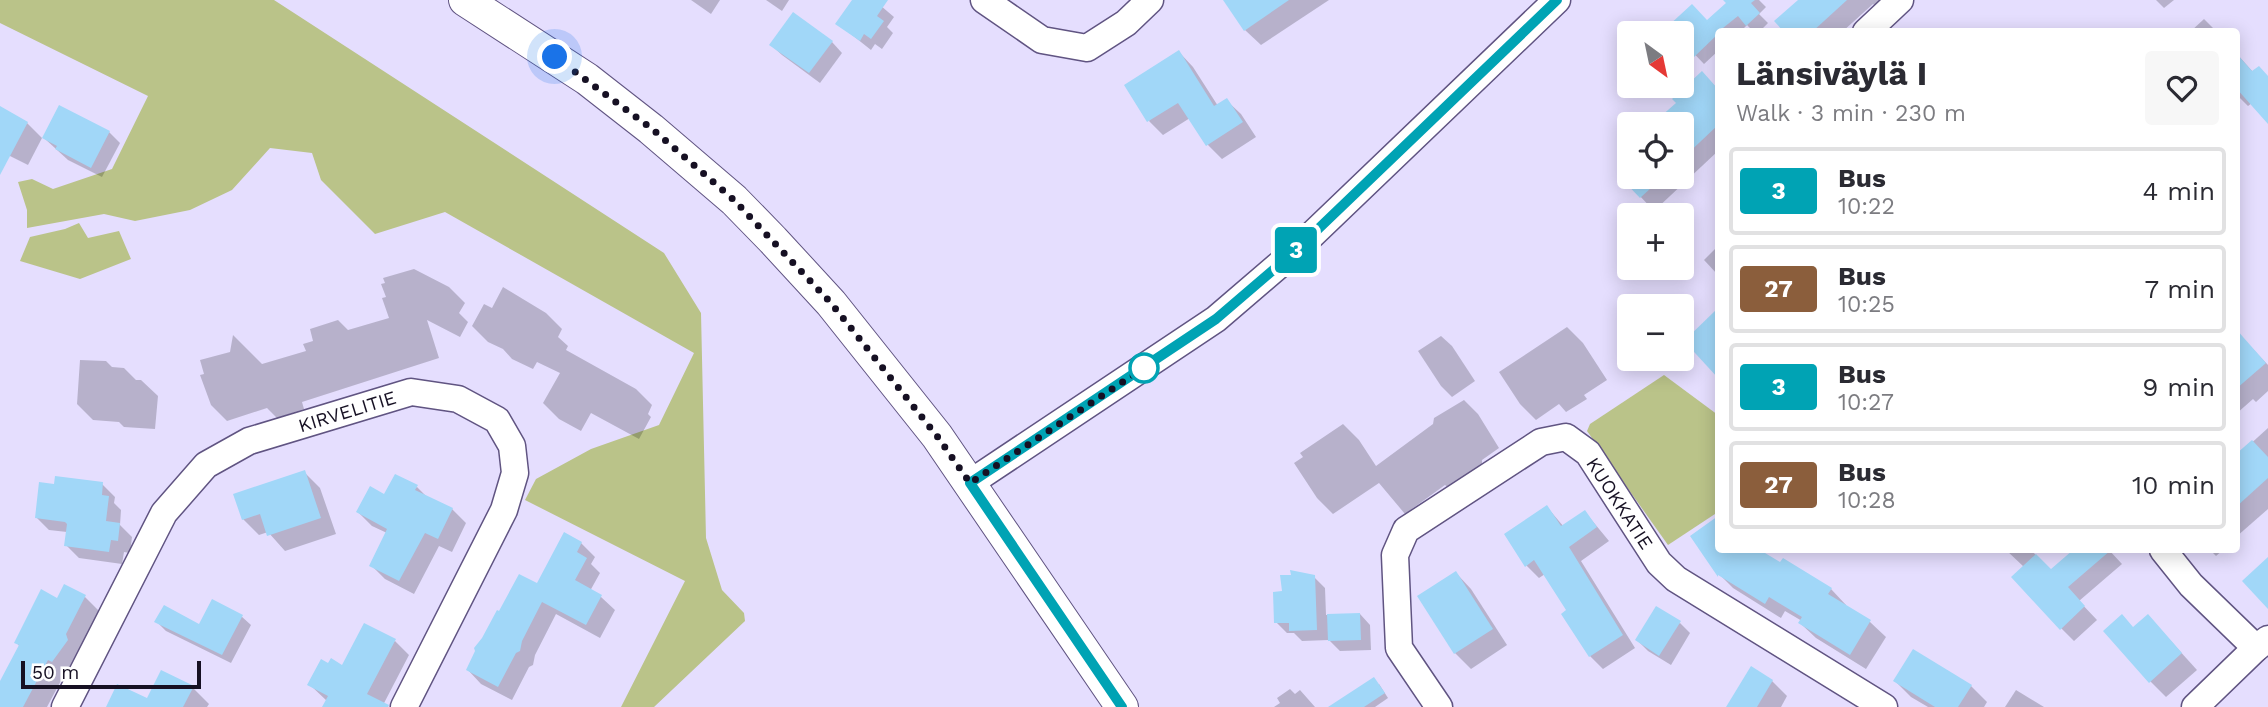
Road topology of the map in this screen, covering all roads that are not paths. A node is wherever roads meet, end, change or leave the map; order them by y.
1 (465, 0) edge
2 (984, 0) edge
3 (1150, 0) edge
4 (1557, 0) edge
5 (1900, 0) edge
6 (1870, 28) edge
7 (970, 483) junction
8 (2164, 553) edge
9 (2262, 643) edge
10 (65, 707) edge
11 (404, 707) edge
12 (1122, 707) edge
13 (1438, 707) edge
14 (1884, 707) edge
15 (2195, 707) edge

1 - 7 main road
2 - 3 street
4 - 7 street
5 - 6 street
7 - 12 main road
8 - 9 street
9 - 15 street
10 - 11 street, KIRVELITIE
13 - 14 street, KUOKKATIE

